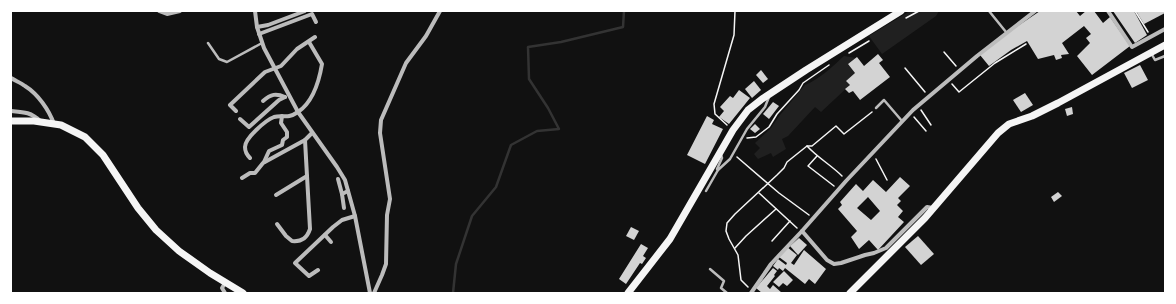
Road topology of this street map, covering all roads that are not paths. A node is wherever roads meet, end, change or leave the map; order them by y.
1 (159, 11) edge
2 (180, 11) edge
3 (255, 11) edge
4 (306, 11) edge
5 (440, 11) edge
6 (901, 11) edge
7 (989, 11) edge
8 (1035, 11) edge
9 (1108, 11) edge
10 (316, 22) dead end
11 (257, 27) junction
12 (1165, 30) edge
13 (1006, 32) junction
14 (259, 34) junction
15 (315, 37) dead end
16 (309, 42) junction
17 (208, 43) dead end
18 (262, 43) junction
19 (1165, 45) edge
20 (1150, 53) junction
21 (1165, 56) edge
22 (275, 69) junction
23 (11, 78) edge
24 (770, 94) junction
25 (287, 97) junction
26 (263, 101) dead end
27 (876, 108) road end
28 (11, 111) edge
29 (236, 111) dead end
30 (298, 112) junction
31 (282, 116) junction
32 (240, 119) dead end
33 (11, 122) edge
34 (42, 122) junction
35 (902, 122) junction
36 (54, 124) junction
37 (312, 133) junction
38 (305, 140) junction
39 (720, 153) junction
40 (250, 158) dead end
41 (264, 163) junction
42 (718, 170) junction
43 (307, 176) junction
44 (242, 178) dead end
45 (338, 179) dead end
46 (348, 191) junction
47 (706, 191) dead end
48 (342, 194) junction
49 (276, 195) dead end
50 (344, 208) dead end
51 (933, 208) junction
52 (355, 216) junction
53 (277, 224) dead end
54 (802, 231) junction
55 (325, 235) junction
56 (331, 242) dead end
57 (710, 269) dead end
58 (318, 270) dead end
59 (225, 283) junction
60 (752, 292) edge
61 (224, 293) edge
62 (243, 293) edge
63 (370, 293) edge
64 (374, 293) edge
65 (628, 293) edge
66 (727, 293) edge
67 (850, 293) edge

1 - 2 street
3 - 11 street
4 - 11 street
5 - 64 street
6 - 24 main road
7 - 13 lane
8 - 13 street
9 - 12 street
10 - 14 street
11 - 14 street
13 - 35 street
14 - 18 street
15 - 16 street
16 - 22 street
16 - 30 street
17 - 18 lane
18 - 22 street
19 - 20 main road
20 - 21 lane
20 - 51 main road
22 - 25 street
22 - 29 street
23 - 36 street
24 - 39 main road
24 - 42 lane
25 - 26 street
25 - 30 street
25 - 32 street
27 - 35 lane
28 - 34 street
30 - 31 street
30 - 37 street
31 - 40 street
31 - 41 street
33 - 34 main road
34 - 36 main road
35 - 54 street
36 - 59 main road
37 - 38 street
37 - 46 street
38 - 41 street
38 - 43 street
39 - 42 lane
39 - 65 main road
41 - 44 street
42 - 47 lane
43 - 49 street
43 - 53 street
45 - 48 street
46 - 48 street
46 - 52 street
48 - 50 street
51 - 54 street
51 - 67 main road
52 - 55 street
52 - 63 street
54 - 60 street
55 - 56 street
55 - 58 street
57 - 66 lane
59 - 61 street
59 - 62 main road

